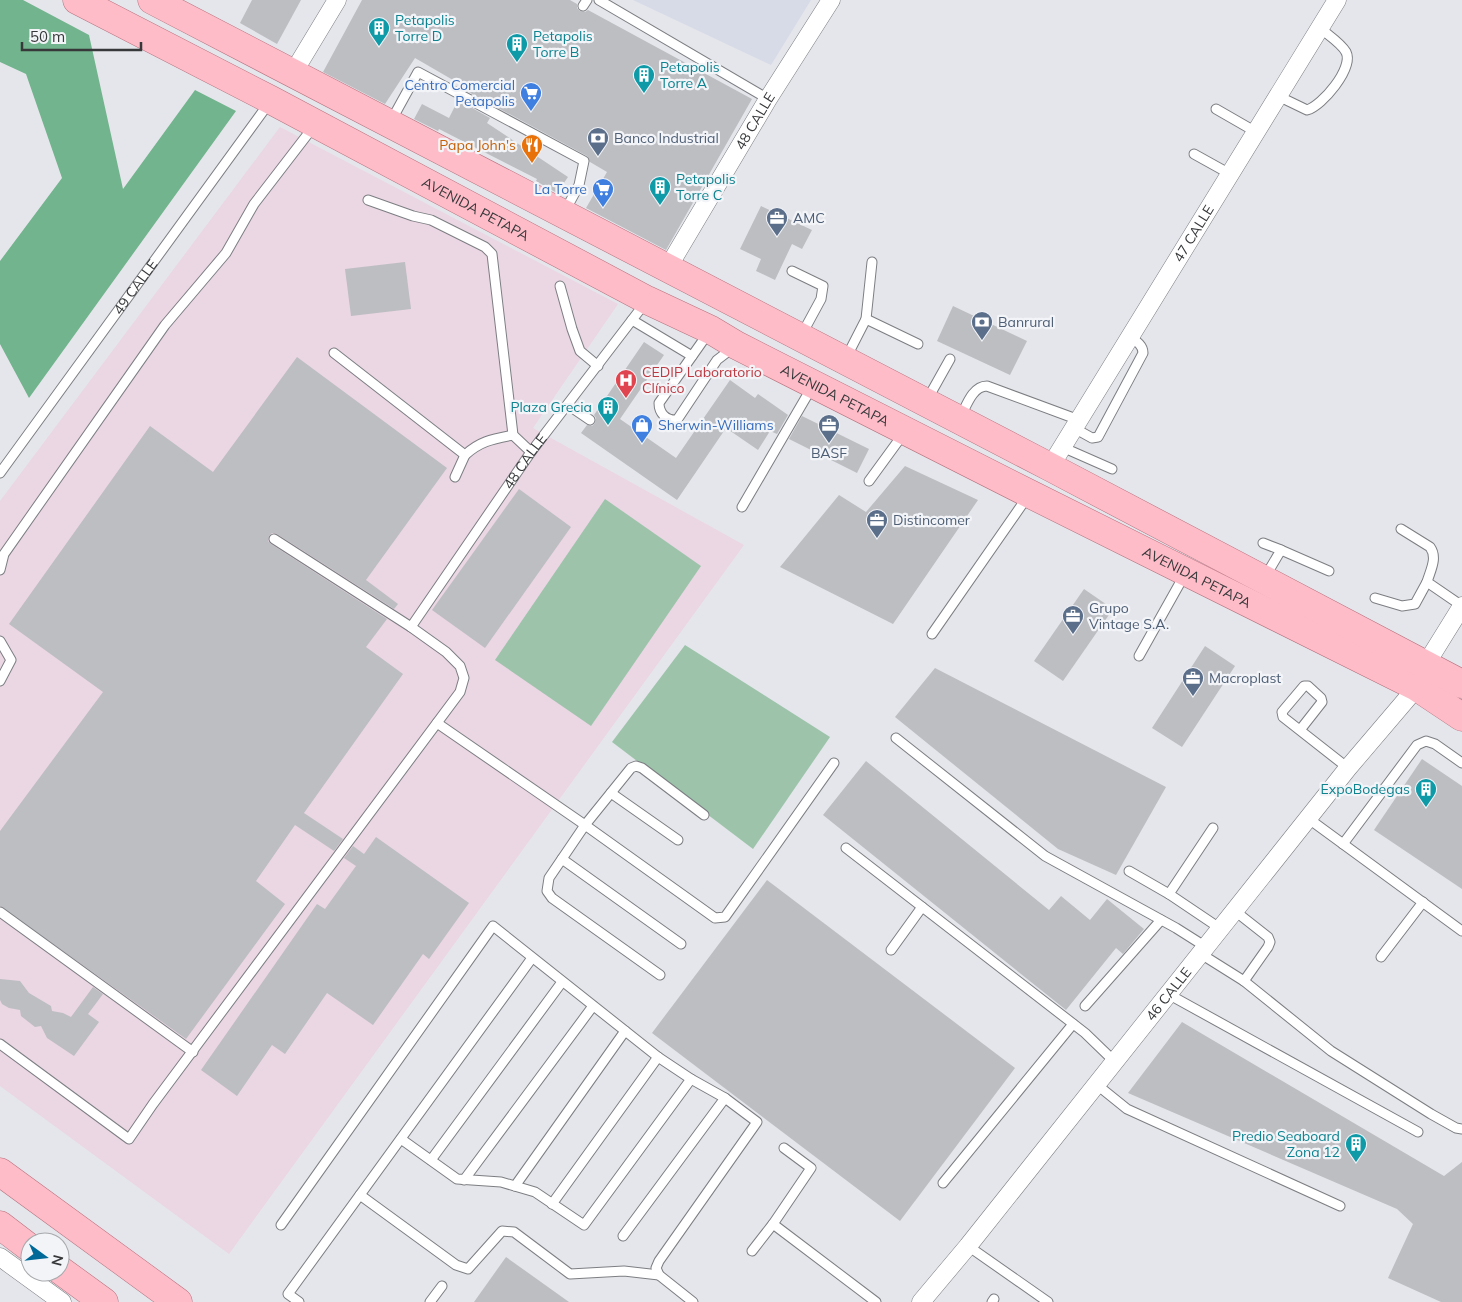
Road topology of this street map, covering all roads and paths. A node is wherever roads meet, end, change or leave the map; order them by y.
1 (77, 0) edge
2 (152, 0) edge
3 (337, 0) edge
4 (599, 0) edge
5 (831, 0) edge
6 (1337, 0) edge
7 (1320, 28) junction
8 (293, 73) junction
9 (1278, 96) junction
10 (768, 99) junction
11 (271, 100) junction
12 (1216, 110) dead end
13 (390, 123) junction
14 (316, 124) junction
15 (1256, 132) junction
16 (1194, 154) dead end
17 (1230, 174) junction
18 (539, 191) dead end
19 (368, 200) dead end
20 (564, 213) junction
21 (872, 262) dead end
22 (667, 269) junction
23 (792, 271) dead end
24 (560, 286) dead end
25 (640, 310) junction
26 (866, 319) junction
27 (711, 330) junction
28 (1130, 337) junction
29 (800, 338) junction
30 (918, 344) dead end
31 (736, 345) junction
32 (334, 353) dead end
33 (692, 356) junction
34 (950, 359) dead end
35 (845, 361) junction
36 (598, 366) junction
37 (814, 384) junction
38 (925, 402) junction
39 (568, 405) junction
40 (590, 420) dead end
41 (959, 420) junction
42 (1076, 424) junction
43 (905, 431) junction
44 (513, 435) junction
45 (531, 452) junction
46 (465, 455) junction
47 (1056, 457) junction
48 (1112, 468) dead end
49 (0, 473) edge
50 (455, 477) dead end
51 (869, 481) dead end
52 (1030, 494) junction
53 (742, 507) dead end
54 (1401, 529) dead end
55 (274, 539) dead end
56 (1264, 543) dead end
57 (1281, 550) junction
58 (0, 570) edge
59 (1329, 571) dead end
60 (1186, 572) junction
61 (1264, 579) junction
62 (1427, 582) junction
63 (1374, 598) dead end
64 (1459, 617) edge
65 (411, 627) junction
66 (932, 634) dead end
67 (0, 641) edge
68 (1139, 656) dead end
69 (1421, 675) junction
70 (0, 681) edge
71 (1460, 683) edge
72 (1462, 717) edge
73 (437, 723) junction
74 (1300, 730) junction
75 (896, 738) dead end
76 (834, 763) dead end
77 (1462, 763) edge
78 (1348, 768) junction
79 (611, 793) junction
80 (704, 815) dead end
81 (1309, 819) junction
82 (585, 825) junction
83 (1213, 828) dead end
84 (678, 840) dead end
85 (1343, 844) junction
86 (846, 848) dead end
87 (562, 859) junction
88 (1129, 872) dead end
89 (1169, 894) junction
90 (1423, 902) junction
91 (922, 907) junction
92 (1235, 911) junction
93 (0, 912) edge
94 (1161, 920) junction
95 (1221, 929) junction
96 (1462, 931) edge
97 (681, 944) dead end
98 (891, 950) dead end
99 (1203, 951) junction
100 (1381, 957) dead end
101 (532, 958) junction
102 (660, 975) dead end
103 (1244, 981) junction
104 (562, 982) junction
105 (1168, 994) junction
106 (593, 1006) junction
107 (1085, 1006) dead end
108 (1073, 1024) junction
109 (625, 1031) junction
110 (0, 1044) edge
111 (193, 1052) junction
112 (658, 1057) junction
113 (1115, 1062) junction
114 (691, 1079) junction
115 (1096, 1084) junction
116 (726, 1098) junction
117 (1462, 1128) edge
118 (1418, 1132) dead end
119 (401, 1139) junction
120 (784, 1148) dead end
121 (431, 1160) junction
122 (0, 1172) edge
123 (464, 1180) junction
124 (943, 1183) dead end
125 (515, 1186) junction
126 (360, 1194) junction
127 (552, 1204) junction
128 (1340, 1206) dead end
129 (773, 1224) junction
130 (281, 1225) dead end
131 (0, 1226) edge
132 (623, 1236) dead end
133 (20, 1241) edge
134 (968, 1246) junction
135 (752, 1251) dead end
136 (2, 1261) edge
137 (659, 1275) junction
138 (70, 1277) edge
139 (442, 1286) dead end
140 (62, 1302) edge
141 (104, 1302) edge
142 (178, 1302) edge
143 (299, 1302) edge
144 (430, 1302) edge
145 (693, 1302) edge
146 (876, 1302) edge
147 (921, 1302) edge
148 (1048, 1302) edge

1 - 11 main road, AVENIDA PETAPA
2 - 8 main road, AVENIDA PETAPA
3 - 8 street
4 - 10 lane
5 - 10 street, 48 CALLE
6 - 7 street, 47 CALLE
7 - 9 street, 47 CALLE
7 - 9 lane
8 - 13 main road, AVENIDA PETAPA
9 - 15 street, 47 CALLE
10 - 22 street, 48 CALLE
11 - 14 main road, AVENIDA PETAPA
11 - 49 lane, 49 CALLE
12 - 15 lane
13 - 20 main road, AVENIDA PETAPA
13 - 20 lane
14 - 25 main road, AVENIDA PETAPA
14 - 58 lane
15 - 17 street, 47 CALLE
16 - 17 lane
17 - 28 street, 47 CALLE
18 - 20 lane
19 - 44 lane
20 - 22 main road, AVENIDA PETAPA
21 - 26 lane
22 - 25 main road
22 - 29 main road, AVENIDA PETAPA
23 - 29 lane
24 - 36 lane
25 - 27 main road, AVENIDA PETAPA
25 - 33 lane
25 - 36 lane, 48 CALLE
26 - 30 lane
26 - 35 lane
27 - 31 main road, AVENIDA PETAPA
27 - 33 lane
28 - 42 street, 47 CALLE
28 - 42 lane
29 - 35 main road, AVENIDA PETAPA
31 - 33 lane
31 - 37 main road, AVENIDA PETAPA
32 - 46 lane
34 - 38 lane
35 - 38 main road, AVENIDA PETAPA
36 - 39 lane, 48 CALLE
37 - 43 main road, AVENIDA PETAPA
37 - 53 lane
38 - 41 main road, AVENIDA PETAPA
39 - 40 lane
39 - 45 lane, 48 CALLE
41 - 42 lane
41 - 47 main road, AVENIDA PETAPA
42 - 47 street, 47 CALLE
43 - 51 lane
43 - 52 main road, AVENIDA PETAPA
44 - 45 lane
44 - 46 lane
45 - 65 lane, 48 CALLE
46 - 50 lane
47 - 48 lane
47 - 61 main road, AVENIDA PETAPA
52 - 60 main road, AVENIDA PETAPA
52 - 66 lane
54 - 62 lane
55 - 65 lane
56 - 57 lane
57 - 59 lane
57 - 61 lane
60 - 68 lane
60 - 69 main road, AVENIDA PETAPA
61 - 69 main road, AVENIDA PETAPA
62 - 63 lane
62 - 64 lane
64 - 69 street, 46 CALLE
65 - 73 lane
67 - 70 lane
69 - 71 main road, AVENIDA PETAPA
69 - 72 main road, AVENIDA PETAPA
69 - 78 street, 46 CALLE
73 - 82 lane
73 - 111 lane
74 - 74 lane
74 - 78 lane
75 - 94 lane
76 - 82 lane
77 - 85 lane
78 - 81 street, 46 CALLE
79 - 80 lane
79 - 82 lane
79 - 84 lane
81 - 85 lane
81 - 92 street, 46 CALLE
82 - 87 lane
83 - 89 lane
85 - 90 lane
86 - 91 lane
87 - 97 lane
87 - 102 lane
88 - 89 lane
89 - 95 lane
90 - 96 lane
90 - 100 lane
91 - 98 lane
91 - 108 lane
92 - 95 street, 46 CALLE
92 - 103 lane
93 - 111 lane
94 - 99 lane
94 - 107 lane
95 - 99 street, 46 CALLE
99 - 103 lane
99 - 105 street, 46 CALLE
101 - 104 lane
101 - 119 lane
101 - 130 lane
103 - 117 lane
104 - 106 lane
104 - 121 lane
105 - 113 street, 46 CALLE
105 - 118 lane
106 - 109 lane
106 - 123 lane
108 - 113 lane
108 - 124 lane
109 - 112 lane
109 - 125 lane
110 - 111 lane
112 - 114 lane
112 - 127 lane
113 - 115 street, 46 CALLE
114 - 116 lane
114 - 127 lane
115 - 128 lane
115 - 134 street, 46 CALLE
116 - 132 lane
116 - 137 lane
119 - 121 lane
119 - 126 lane
120 - 129 lane
121 - 123 lane
122 - 142 main road
123 - 125 lane
125 - 127 lane
126 - 137 lane
126 - 143 lane
129 - 135 lane
129 - 146 lane
131 - 133 main road
134 - 147 street, 46 CALLE
134 - 148 lane
136 - 140 street
137 - 145 lane
138 - 141 main road
139 - 144 lane

